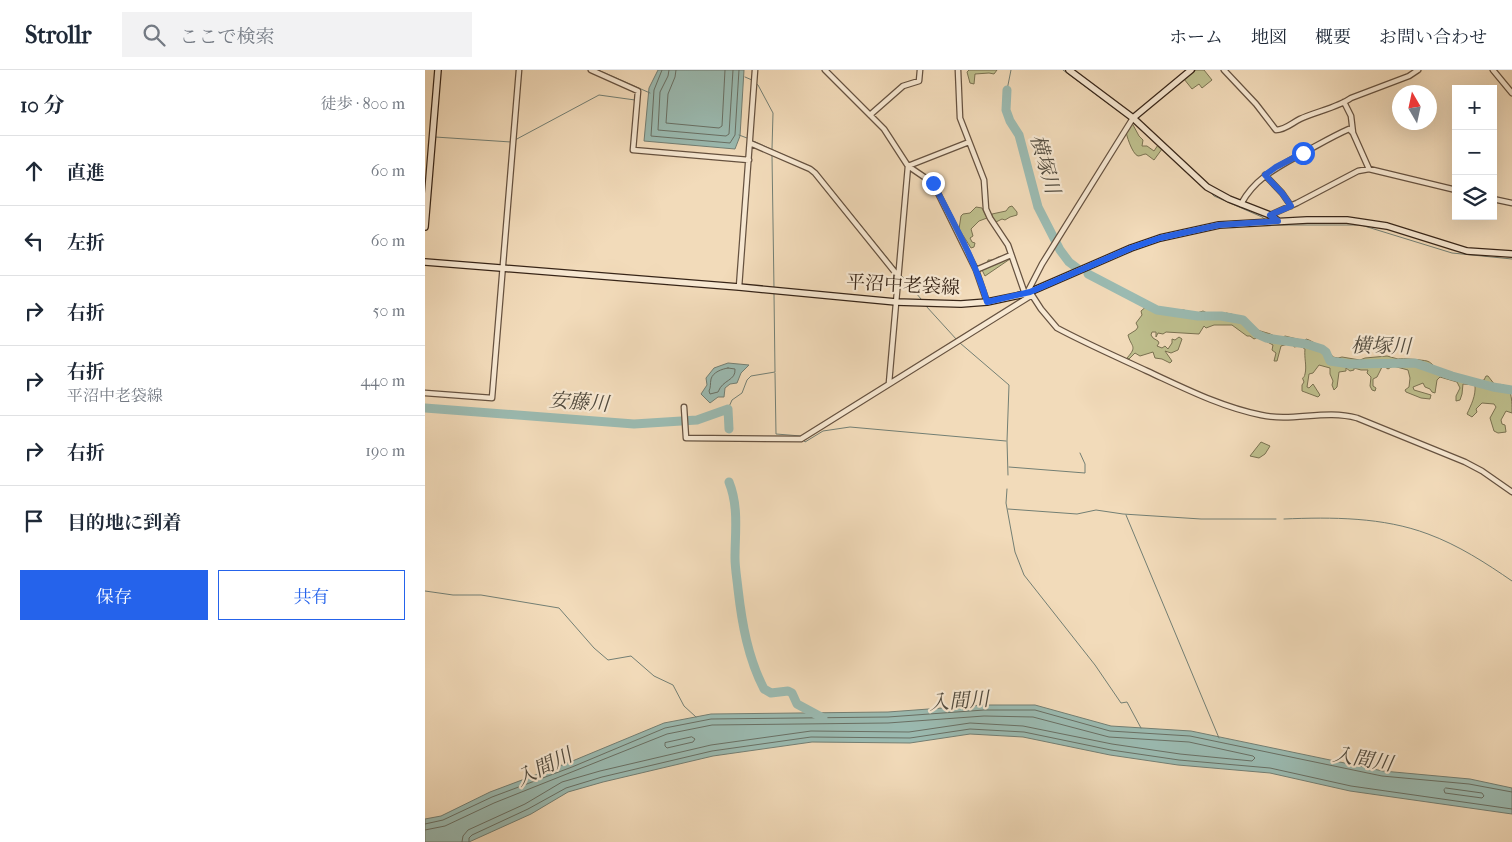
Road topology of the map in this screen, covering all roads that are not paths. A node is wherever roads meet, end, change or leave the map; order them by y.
1 (438, 70) edge
2 (519, 70) edge
3 (591, 70) edge
4 (755, 70) edge
5 (825, 70) edge
6 (920, 70) edge
7 (958, 70) edge
8 (1069, 70) edge
9 (1191, 70) edge
10 (1225, 70) edge
11 (1418, 70) edge
12 (1493, 70) edge
13 (1512, 93) edge
14 (1344, 102) junction
15 (870, 115) junction
16 (1133, 118) junction
17 (1353, 133) junction
18 (969, 142) junction
19 (750, 143) junction
20 (749, 160) junction
21 (908, 166) junction
22 (1369, 169) junction
23 (1265, 175) junction
24 (1452, 189) edge
25 (1497, 200) edge
26 (1512, 203) edge
27 (1241, 204) junction
28 (1291, 206) junction
29 (1270, 215) junction
30 (1278, 221) junction
31 (425, 227) edge
32 (1512, 254) edge
33 (1011, 255) junction
34 (425, 262) edge
35 (502, 268) junction
36 (976, 270) junction
37 (898, 276) junction
38 (739, 287) junction
39 (1028, 294) junction
40 (896, 302) junction
41 (987, 302) junction
42 (889, 383) junction
43 (425, 393) edge
44 (684, 407) dead end
45 (1512, 492) edge

1 - 31 main road
2 - 35 street
3 - 20 street
4 - 19 street
5 - 15 street
6 - 15 street
7 - 18 street
8 - 16 main road
9 - 16 main road
10 - 14 street
11 - 14 street
12 - 13 street
14 - 17 street
15 - 21 street
16 - 27 main road
16 - 39 street
17 - 22 street
17 - 23 street
18 - 21 street
18 - 33 street
19 - 20 street
19 - 37 street
20 - 38 street
21 - 36 street
21 - 37 street
22 - 24 street
22 - 28 street
23 - 27 street
23 - 28 street
25 - 26 street
27 - 29 main road
28 - 29 street
29 - 30 main road
30 - 32 main road, 平沼中老袋線
30 - 39 main road, 平沼中老袋線
33 - 36 street
33 - 39 street
34 - 35 main road, 平沼中老袋線
35 - 38 main road, 平沼中老袋線
35 - 43 street
36 - 41 street
37 - 40 street
38 - 40 main road, 平沼中老袋線
39 - 41 main road, 平沼中老袋線
39 - 42 street
39 - 45 street
40 - 41 main road, 平沼中老袋線
40 - 42 street
42 - 44 street

